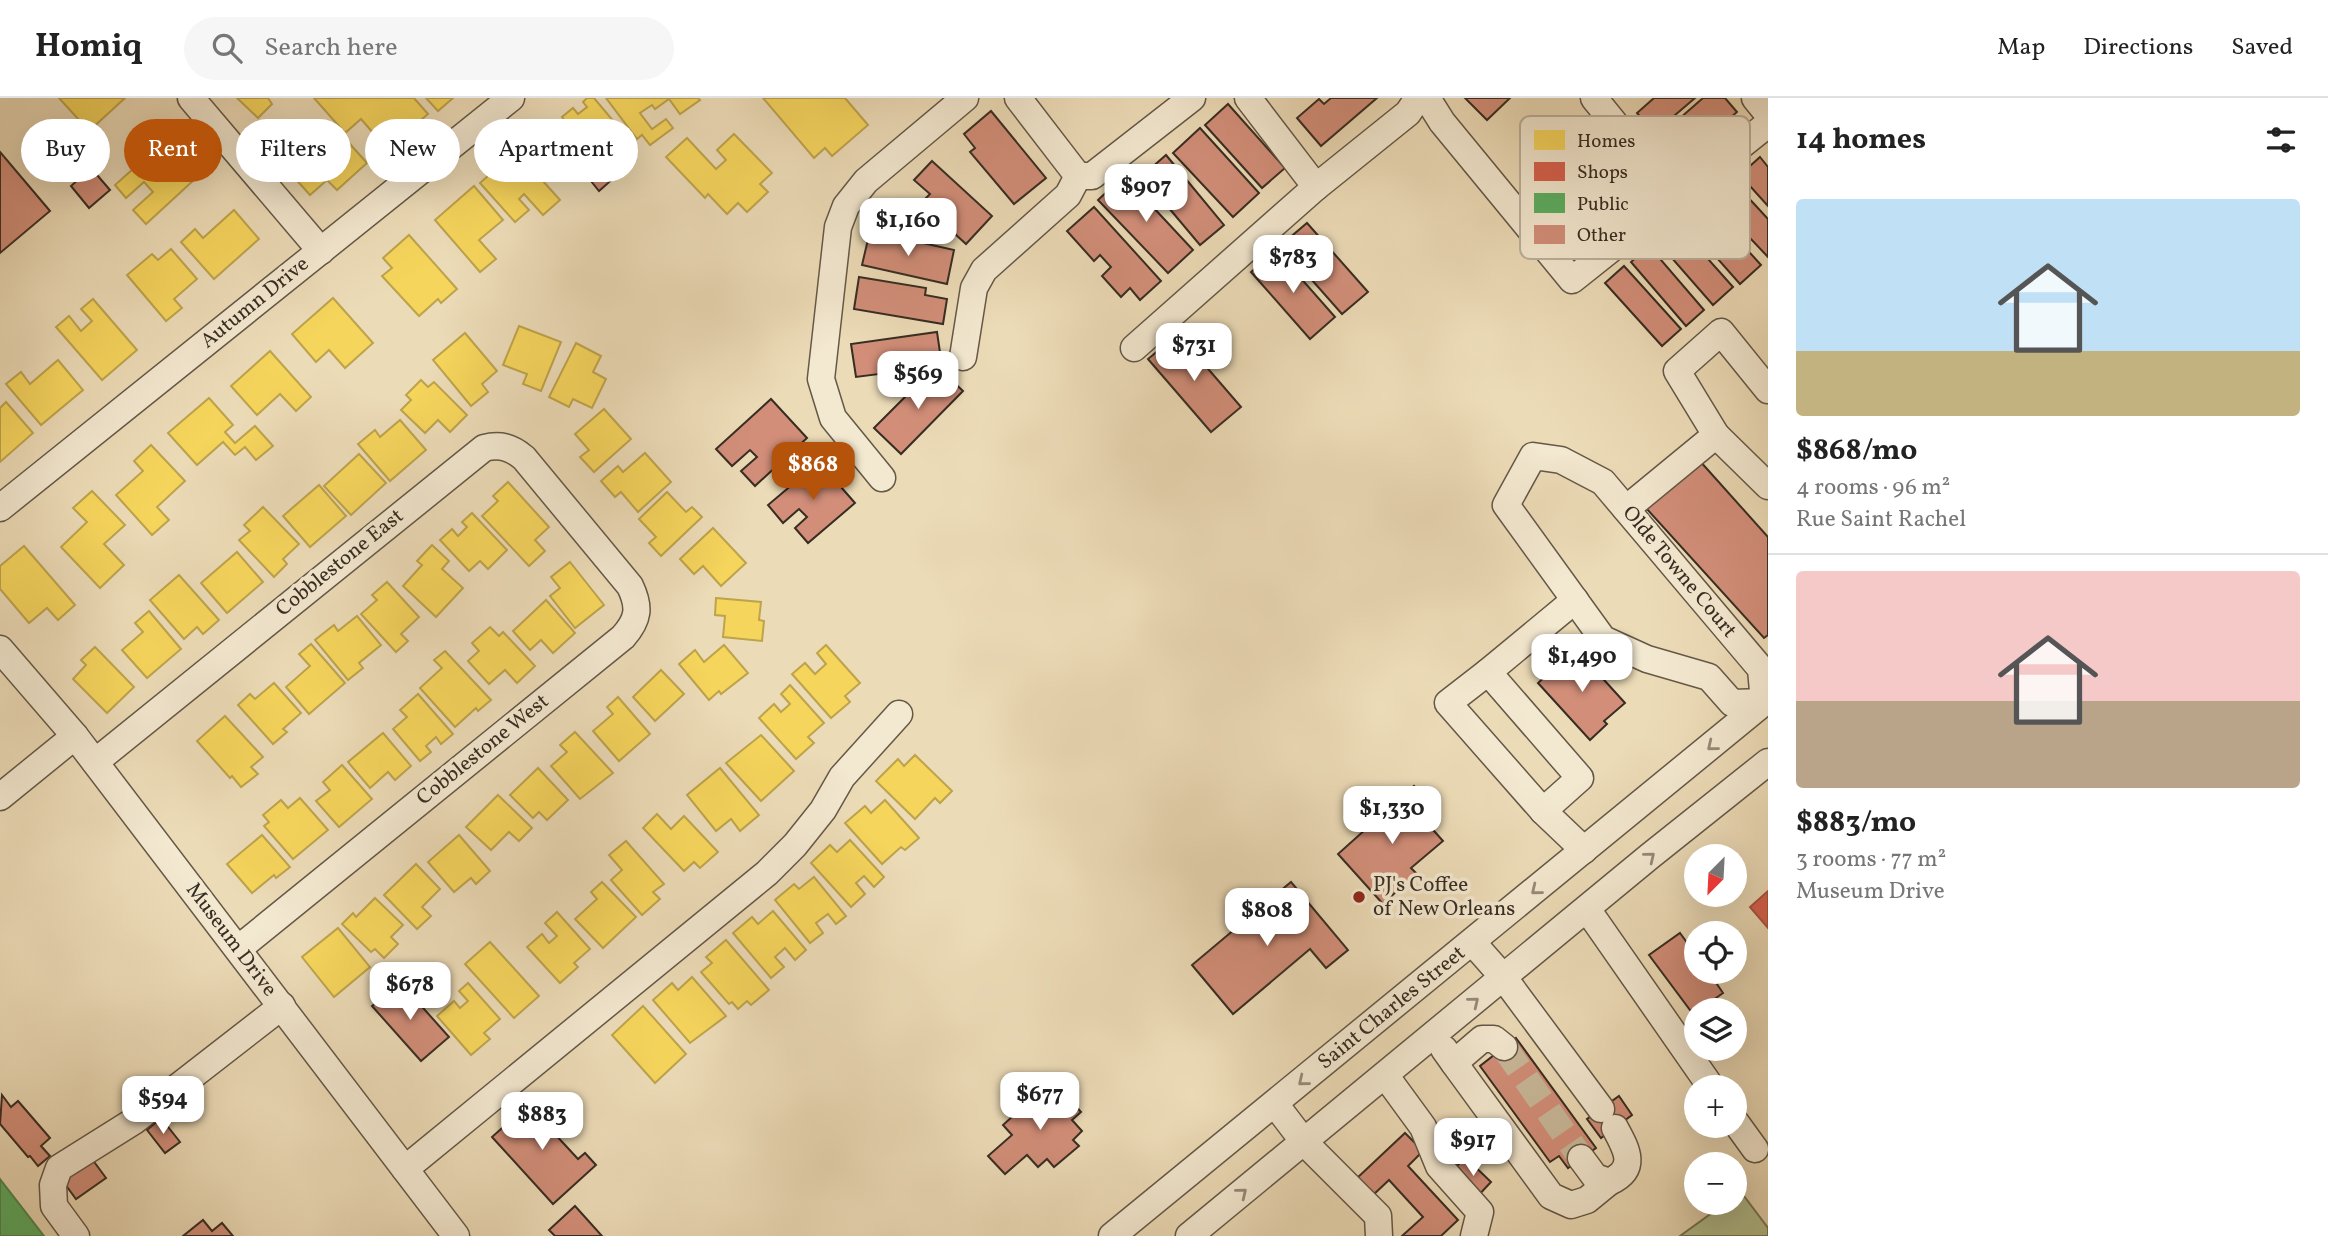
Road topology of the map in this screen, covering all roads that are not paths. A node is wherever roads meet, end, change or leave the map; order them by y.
1 (191, 98) edge
2 (510, 98) edge
3 (965, 98) edge
4 (1018, 98) edge
5 (1192, 98) edge
6 (1248, 98) edge
7 (1418, 98) edge
8 (1427, 98) edge
9 (1594, 98) edge
10 (1755, 98) edge
11 (1768, 114) edge
12 (1609, 116) edge
13 (1768, 124) edge
14 (1750, 138) edge
15 (1078, 176) junction
16 (1316, 187) junction
17 (1520, 217) edge
18 (321, 251) junction
19 (1555, 259) edge
20 (1598, 259) edge
21 (1134, 348) dead end
22 (963, 357) dead end
23 (1768, 390) edge
24 (1716, 435) junction
25 (882, 478) dead end
26 (1768, 486) edge
27 (0, 508) edge
28 (1626, 509) junction
29 (580, 526) joint
30 (1575, 600) junction
31 (0, 649) edge
32 (1744, 649) junction
33 (1488, 672) junction
34 (1709, 677) junction
35 (1767, 703) edge
36 (899, 713) dead end
37 (75, 736) junction
38 (95, 762) junction
39 (1768, 762) edge
40 (0, 797) edge
41 (1544, 811) junction
42 (1584, 850) junction
43 (1587, 909) junction
44 (1473, 943) junction
45 (238, 949) junction
46 (1503, 978) junction
47 (282, 1006) junction
48 (1433, 1036) junction
49 (1504, 1047) dead end
50 (1454, 1063) junction
51 (1385, 1075) junction
52 (1702, 1075) edge
53 (1275, 1104) junction
54 (1747, 1138) edge
55 (1304, 1142) junction
56 (1755, 1149) dead end
57 (1581, 1158) tunnel mouth
58 (405, 1169) junction
59 (1609, 1182) junction
60 (76, 1236) edge
61 (456, 1236) edge
62 (1112, 1236) edge
63 (1189, 1236) edge
64 (1378, 1236) edge
65 (1474, 1236) edge

1 - 18 street
2 - 18 street, Autumn Drive
3 - 25 street
4 - 15 street
5 - 15 street
6 - 16 street
7 - 16 street
8 - 17 street
9 - 12 street
10 - 11 street
13 - 14 street
15 - 22 street
16 - 21 street
18 - 27 street, Autumn Drive
19 - 20 street
23 - 24 street
24 - 26 street
24 - 28 street
28 - 30 street, Olde Towne Court
28 - 32 street, Olde Towne Court
29 - 38 street, Cobblestone East
29 - 45 street, Cobblestone West
30 - 33 street
30 - 34 street
31 - 37 street, Museum Drive
32 - 34 street
32 - 35 street, Olde Towne Court
33 - 41 street
33 - 41 street
34 - 35 street
35 -> 42 street, Saint Charles Street
36 - 58 street
37 - 38 street, Museum Drive
37 - 40 street
38 - 45 street, Museum Drive
43 -> 39 street
41 - 42 street
42 -> 44 street, Saint Charles Street
43 - 46 street
43 - 52 street
44 - 46 street
44 -> 53 street, Saint Charles Street
45 - 47 street, Museum Drive
48 -> 46 street
46 - 59 street
47 - 58 street, Museum Drive
47 - 60 street
48 - 50 street
48 - 51 street
49 - 50 street
50 - 59 street
51 - 55 street
51 - 65 street
53 - 55 street
53 - 62 street, Saint Charles Street
54 - 56 street
63 -> 55 street
55 - 64 street
57 - 59 street
58 - 61 street, Museum Drive

